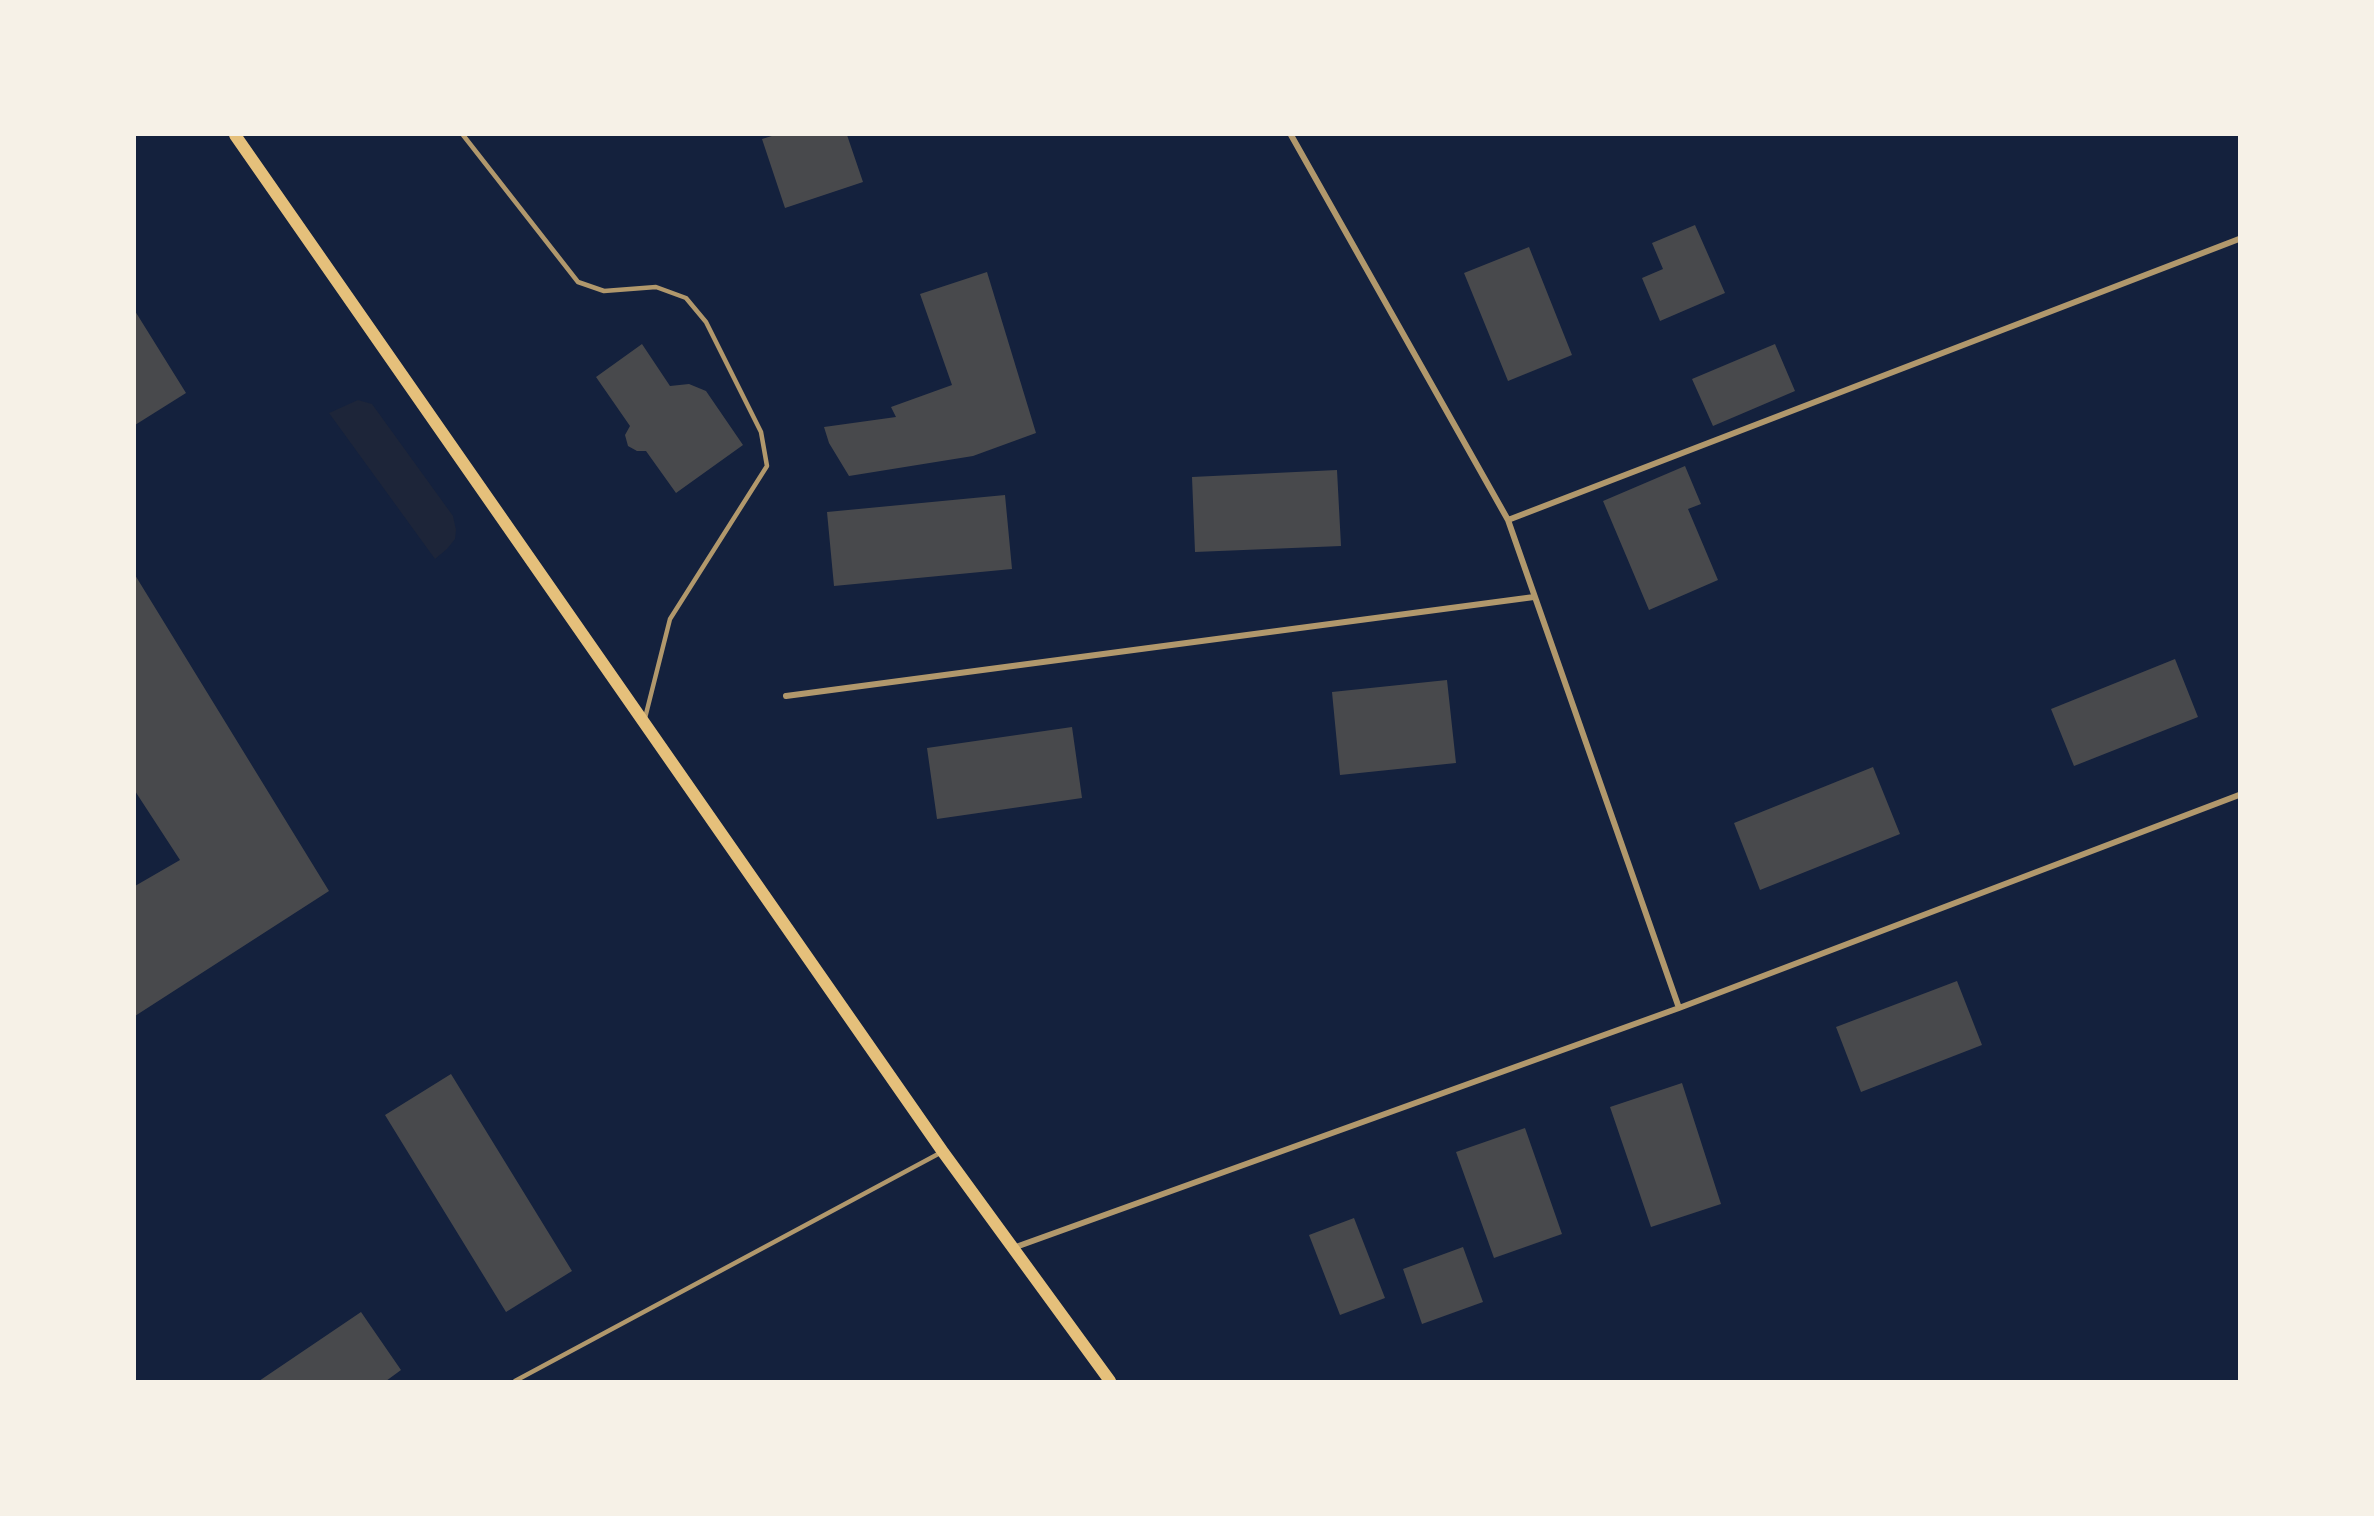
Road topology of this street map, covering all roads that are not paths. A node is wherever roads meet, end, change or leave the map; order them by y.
1 (236, 135) edge
2 (463, 135) edge
3 (1291, 135) edge
4 (2239, 239) edge
5 (1508, 520) junction
6 (1534, 597) junction
7 (786, 696) dead end
8 (644, 721) junction
9 (2239, 795) edge
10 (1678, 1008) junction
11 (943, 1152) junction
12 (1012, 1248) junction
13 (514, 1381) edge
14 (1110, 1381) edge

1 - 8 main road
2 - 8 lane
3 - 5 street
4 - 5 street
5 - 6 street
6 - 7 street
6 - 10 street
8 - 11 main road
9 - 10 street
10 - 12 street
11 - 12 main road
11 - 13 lane
12 - 14 main road

